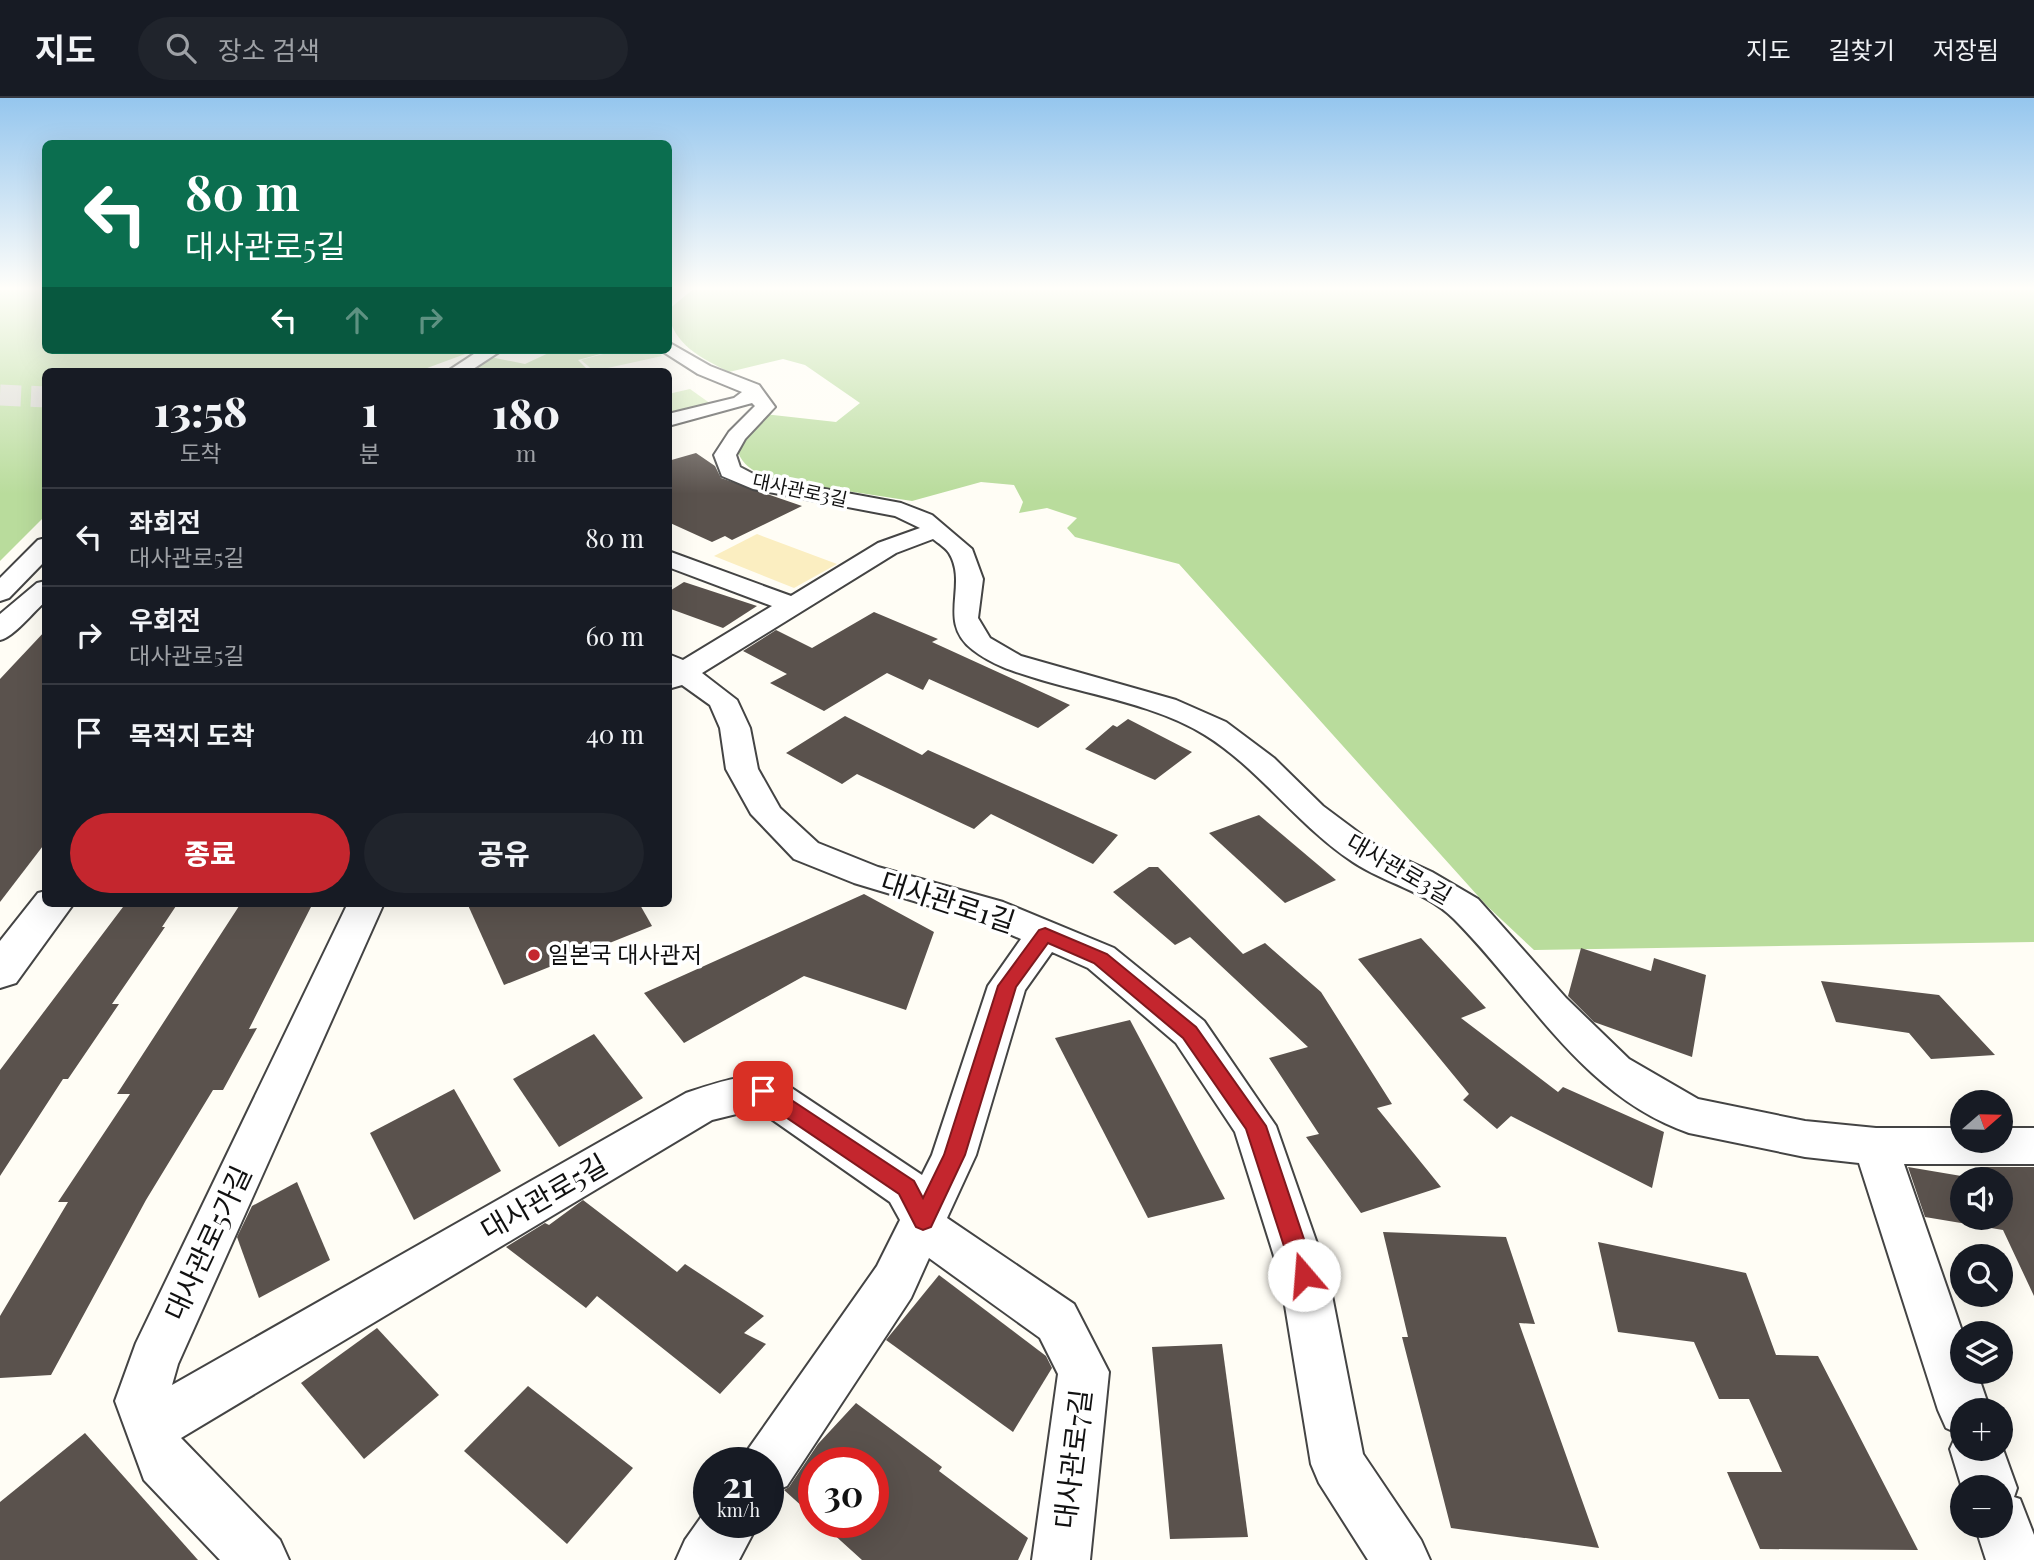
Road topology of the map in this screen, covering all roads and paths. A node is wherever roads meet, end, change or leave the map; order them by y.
1 (479, 358) edge
2 (686, 358) edge
3 (462, 368) edge
4 (752, 390) junction
5 (672, 419) edge
6 (936, 530) junction
7 (42, 551) edge
8 (672, 560) edge
9 (42, 590) edge
10 (7, 604) edge
11 (792, 606) junction
12 (0, 632) edge
13 (674, 672) edge
14 (50, 907) edge
15 (364, 907) edge
16 (1045, 934) junction
17 (0, 972) edge
18 (1875, 1146) junction
19 (2034, 1146) edge
20 (922, 1223) junction
21 (1960, 1398) edge
22 (151, 1426) junction
23 (782, 1447) edge
24 (720, 1538) edge
25 (2007, 1538) edge
26 (260, 1560) edge
27 (705, 1560) edge
28 (1061, 1560) edge
29 (1401, 1560) edge
30 (2015, 1560) edge

1 - 3 street
2 - 4 street
4 - 5 street
4 - 6 street, 대사관로3길
6 - 11 street
6 - 18 street, 대사관로3길
7 - 10 street
8 - 11 street
9 - 10 street
10 - 12 street
11 - 13 street
13 - 16 street, 대사관로1길
14 - 17 street
15 - 22 street, 대사관로5가길
16 - 20 street
16 - 29 street, 대사관로1길
18 - 19 street, 대사관로3길
18 - 21 street
20 - 22 street, 대사관로5길
20 - 23 street
20 - 28 street, 대사관로7길
22 - 26 street, 대사관로5가길
24 - 27 street
25 - 30 street

